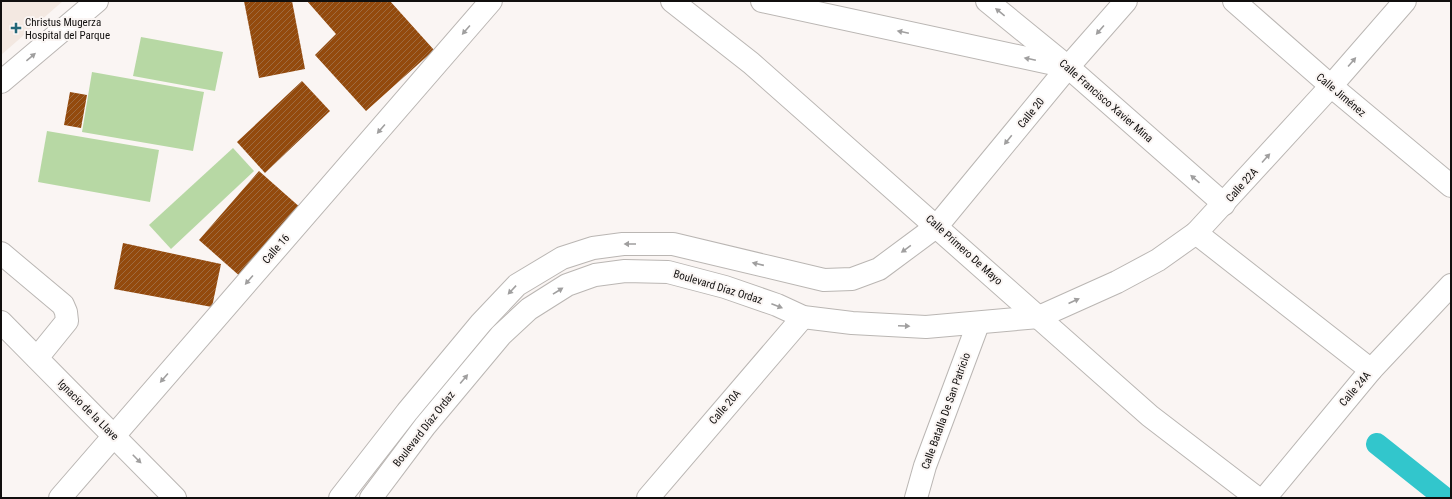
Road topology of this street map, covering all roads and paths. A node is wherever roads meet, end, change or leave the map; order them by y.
1 (97, 1) edge
2 (491, 1) edge
3 (672, 1) edge
4 (762, 1) edge
5 (987, 1) edge
6 (1126, 1) edge
7 (1234, 1) edge
8 (1405, 1) edge
9 (1068, 67) junction
10 (1, 82) edge
11 (1331, 86) junction
12 (1451, 186) edge
13 (1224, 204) junction
14 (937, 226) junction
15 (1196, 233) junction
16 (1, 253) edge
17 (1451, 285) edge
18 (803, 317) junction
19 (1039, 317) junction
20 (1, 322) edge
21 (978, 324) junction
22 (36, 358) junction
23 (1371, 370) junction
24 (114, 436) junction
25 (60, 498) edge
26 (175, 498) edge
27 (340, 498) edge
28 (371, 498) edge
29 (648, 498) edge
30 (916, 498) edge
31 (1257, 498) edge
32 (1265, 498) edge

10 -> 1 main road
2 -> 24 main road, Calle 16
3 - 14 main road, Calle Primero De Mayo
9 -> 4 main road
9 -> 5 main road, Calle Francisco Xavier Mina
6 -> 9 main road, Calle 20
7 - 11 main road, Calle Jiménez
11 -> 8 main road, Calle 22A
13 -> 9 main road, Calle Francisco Xavier Mina
9 -> 14 main road, Calle 20
11 - 12 main road, Calle Jiménez
13 -> 11 main road, Calle 22A
13 - 15 main road, Calle 22A
14 - 19 main road, Calle Primero De Mayo
14 -> 27 main road, Boulevard Díaz Ordaz
19 -> 15 main road, Calle 22A
15 - 23 main road
16 - 22 main road
17 - 23 main road, Calle 24A
18 -> 21 main road, Boulevard Díaz Ordaz
28 -> 18 main road, Boulevard Díaz Ordaz
18 - 29 main road, Calle 20A
19 - 21 main road, Boulevard Díaz Ordaz
19 - 31 main road, Calle Primero De Mayo
20 - 22 main road, Ignacio de la Llave
21 - 30 main road, Calle Batalla De San Patricio
22 - 24 main road, Ignacio de la Llave
23 - 32 main road, Calle 24A
24 - 25 main road, Calle 16
24 -> 26 main road, Ignacio de la Llave

